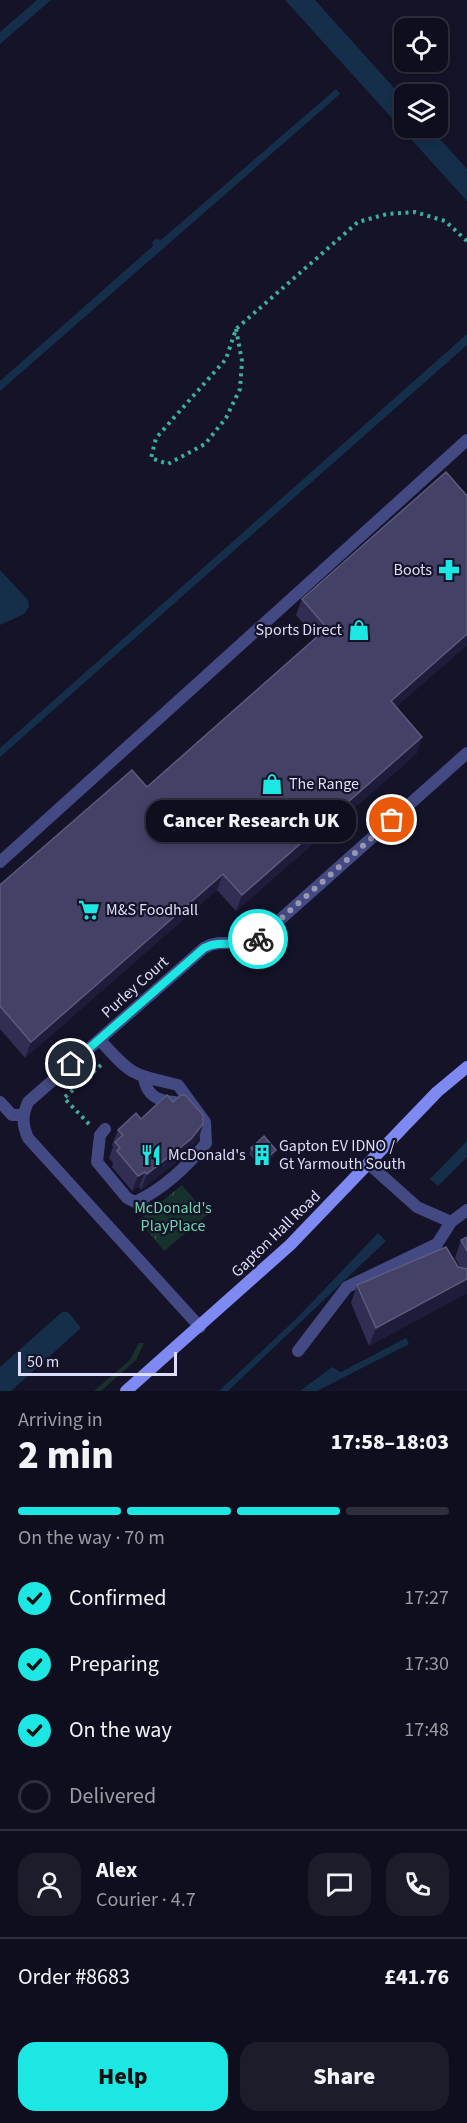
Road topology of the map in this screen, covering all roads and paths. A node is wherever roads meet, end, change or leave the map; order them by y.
1 (467, 241) edge
2 (236, 329) junction
3 (467, 440) edge
4 (467, 753) edge
5 (0, 862) edge
6 (100, 1040) junction
7 (113, 1055) junction
8 (467, 1067) edge
9 (144, 1078) junction
10 (0, 1102) edge
11 (192, 1103) junction
12 (23, 1115) junction
13 (103, 1132) joint
14 (369, 1164) junction
15 (467, 1210) edge
16 (450, 1222) junction
17 (200, 1327) junction
18 (298, 1351) dead end
19 (126, 1391) edge

1 - 2 path
2 - 2 path
3 - 5 lane
4 - 6 lane, Purley Court
6 - 7 lane
6 - 12 lane, Purley Court
7 - 9 lane
7 - 13 path
8 - 14 street, Gapton Hall Road
9 - 11 lane
9 - 11 lane
10 - 12 lane
11 - 13 lane
12 - 17 lane
14 - 16 lane
14 - 17 street, Gapton Hall Road
15 - 16 lane
16 - 18 lane
17 - 19 street, Gapton Hall Road

